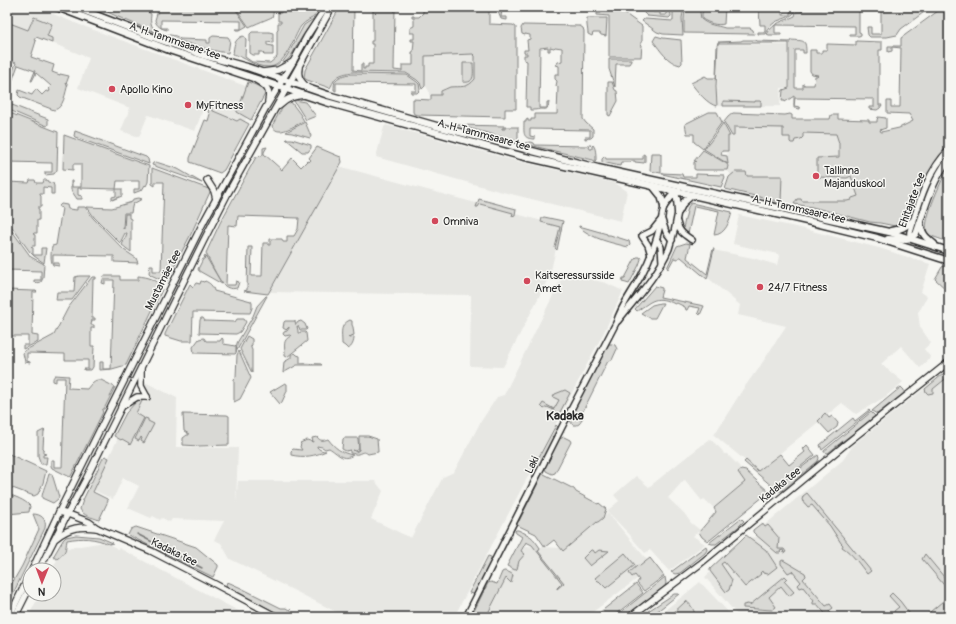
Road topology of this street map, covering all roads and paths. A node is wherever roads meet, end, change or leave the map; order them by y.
1 (57, 7) edge
2 (75, 7) edge
3 (326, 7) edge
4 (332, 7) edge
5 (293, 62) junction
6 (300, 66) junction
7 (264, 72) junction
8 (245, 74) junction
9 (283, 79) junction
10 (290, 82) junction
11 (279, 86) junction
12 (309, 88) junction
13 (286, 89) junction
14 (305, 95) junction
15 (266, 107) junction
16 (274, 110) junction
17 (949, 150) edge
18 (949, 160) edge
19 (207, 180) dead end
20 (668, 183) junction
21 (653, 186) junction
22 (698, 190) junction
23 (676, 192) junction
24 (692, 195) junction
25 (216, 200) junction
26 (664, 206) junction
27 (678, 212) junction
28 (662, 219) junction
29 (676, 221) junction
30 (917, 222) junction
31 (889, 232) junction
32 (877, 238) junction
33 (910, 238) junction
34 (657, 240) junction
35 (672, 240) junction
36 (692, 240) dead end
37 (940, 248) junction
38 (915, 250) junction
39 (949, 251) edge
40 (651, 255) junction
41 (949, 260) edge
42 (662, 263) junction
43 (616, 323) junction
44 (949, 358) edge
45 (949, 362) edge
46 (142, 367) junction
47 (942, 367) junction
48 (121, 407) junction
49 (59, 512) junction
50 (68, 514) junction
51 (63, 522) junction
52 (97, 528) junction
53 (53, 541) junction
54 (36, 562) edge
55 (43, 562) edge
56 (22, 590) edge
57 (22, 602) edge
58 (9, 617) edge
59 (14, 617) edge
60 (277, 617) edge
61 (466, 617) edge
62 (630, 617) edge

1 - 8 main road, A. H. Tammsaare tee
2 - 7 main road, A. H. Tammsaare tee
3 - 5 main road, Mustamäe tee
4 - 6 main road, Mustamäe tee
5 - 7 main road
5 - 9 main road, Mustamäe tee
6 - 10 main road, Mustamäe tee
6 - 12 main road
7 - 9 main road, A. H. Tammsaare tee
8 - 11 main road, A. H. Tammsaare tee
8 - 15 main road
9 - 10 main road, A. H. Tammsaare tee
9 - 11 main road, Mustamäe tee
10 - 12 main road, A. H. Tammsaare tee
10 - 13 main road, Mustamäe tee
11 - 13 main road, A. H. Tammsaare tee
11 - 15 main road, Mustamäe tee
12 - 20 main road, A. H. Tammsaare tee
13 - 14 main road, A. H. Tammsaare tee
13 - 16 main road, Mustamäe tee
14 - 16 main road
14 - 21 main road, A. H. Tammsaare tee
15 - 25 main road, Mustamäe tee
16 - 46 main road, Mustamäe tee
17 - 30 main road, Ehitajate tee
18 - 30 main road, Ehitajate tee
19 - 25 main road
20 - 22 main road, A. H. Tammsaare tee
20 - 23 main road
21 - 23 main road, A. H. Tammsaare tee
21 - 26 main road
22 - 23 main road
22 - 31 main road, A. H. Tammsaare tee
23 - 24 main road, A. H. Tammsaare tee
23 - 26 main road
23 - 27 main road
24 - 27 main road
24 - 32 main road, A. H. Tammsaare tee
25 - 49 main road, Mustamäe tee
26 - 28 street, Laki
27 - 29 street, Laki
28 - 34 street, Laki
28 - 35 street
28 - 40 street
29 - 35 street, Laki
29 - 36 street
30 - 31 main road
30 - 33 main road, Ehitajate tee
30 - 37 main road
31 - 33 main road, A. H. Tammsaare tee
32 - 33 main road
32 - 38 main road, A. H. Tammsaare tee
33 - 37 main road, Ehitajate tee
33 - 38 main road
34 - 40 street, Laki
34 - 42 street
35 - 42 street, Laki
37 - 39 main road, Ehitajate tee
38 - 41 main road
40 - 43 street, Laki
42 - 43 street, Laki
43 - 61 street, Laki
44 - 47 main road, Kadaka tee
45 - 47 main road, Kadaka tee
46 - 48 main road, Mustamäe tee
46 - 48 main road
47 - 62 main road, Kadaka tee
48 - 50 main road, Mustamäe tee
49 - 50 main road, Kadaka tee
49 - 51 main road
49 - 54 main road, Mustamäe tee
50 - 51 main road, Mustamäe tee
50 - 52 main road, Kadaka tee
51 - 53 main road, Mustamäe tee
52 - 53 main road
52 - 60 main road, Kadaka tee
53 - 55 main road, Mustamäe tee
56 - 58 main road
57 - 59 main road

